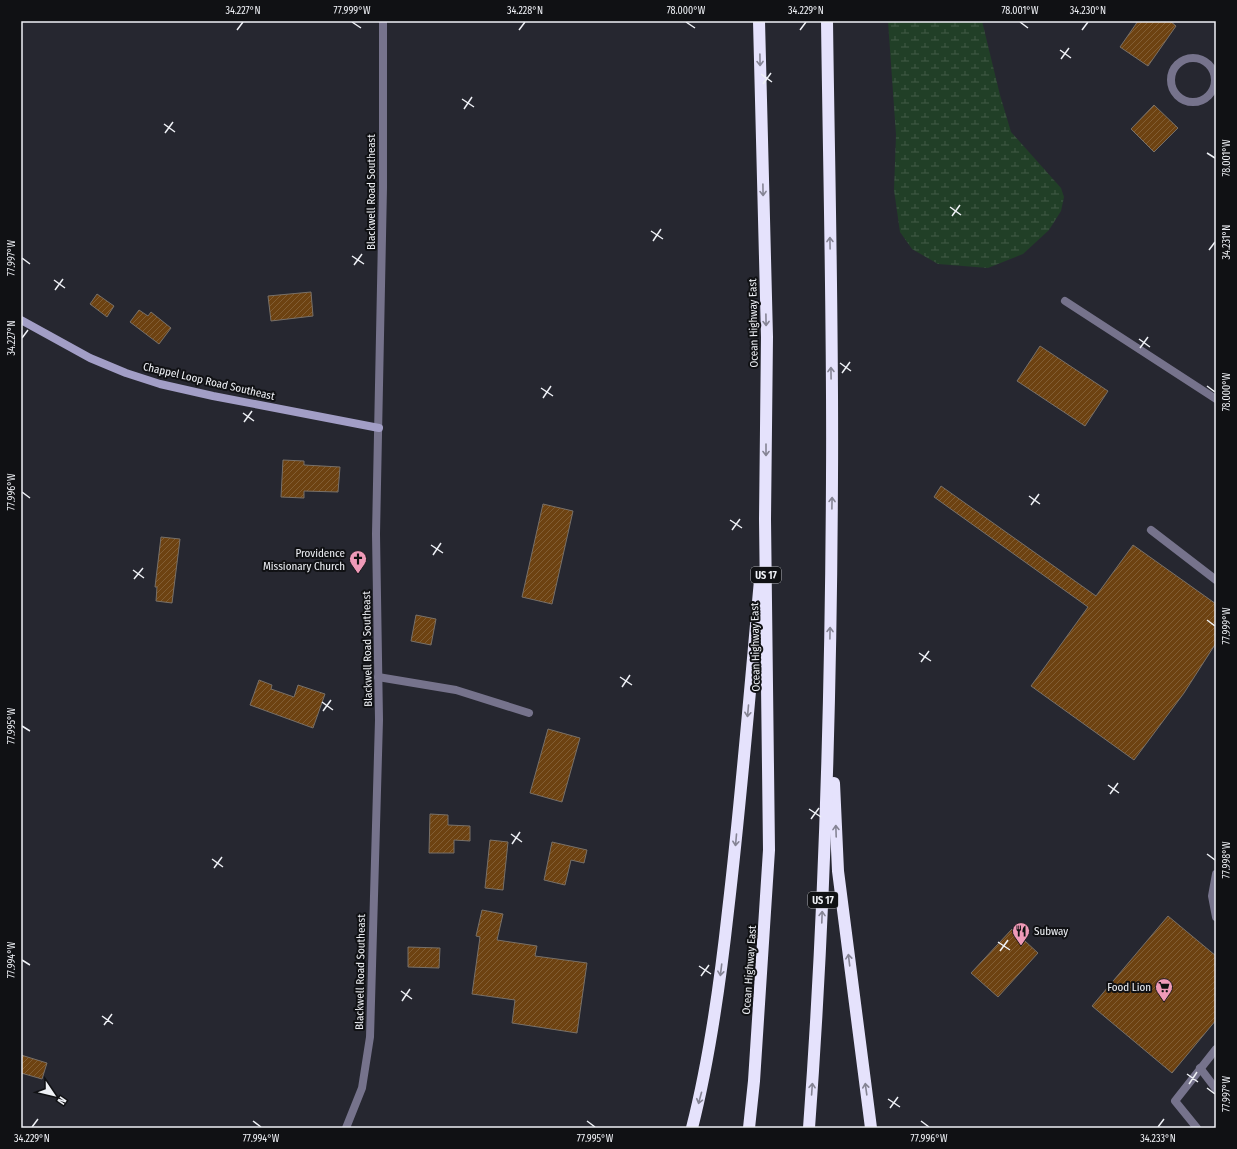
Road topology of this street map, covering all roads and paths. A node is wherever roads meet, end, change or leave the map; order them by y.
1 (383, 21) edge
2 (759, 21) edge
3 (827, 21) edge
4 (1215, 88) edge
5 (1065, 301) dead end
6 (21, 320) edge
7 (1216, 399) edge
8 (379, 428) junction
9 (765, 519) junction
10 (1151, 530) dead end
11 (1216, 580) edge
12 (829, 672) junction
13 (378, 677) junction
14 (529, 713) dead end
15 (1216, 874) edge
16 (1216, 917) edge
17 (1216, 1049) edge
18 (1200, 1068) junction
19 (1216, 1090) edge
20 (346, 1128) edge
21 (692, 1128) edge
22 (748, 1128) edge
23 (809, 1128) edge
24 (871, 1128) edge
25 (1197, 1128) edge

1 - 8 street, Blackwell Road Southeast
2 -> 9 highway, Ocean Highway East / US 17
12 -> 3 highway, US 17
4 - 4 street
5 - 7 street
6 - 8 street, Chappel Loop Road Southeast
8 - 13 street, Blackwell Road Southeast
9 -> 21 highway
9 - 22 highway, Ocean Highway East / US 17
10 - 11 street
23 -> 12 highway, US 17
24 -> 12 highway
13 - 14 street
13 - 20 street, Blackwell Road Southeast
15 - 16 street
17 - 18 street
18 - 19 street
18 - 25 street

